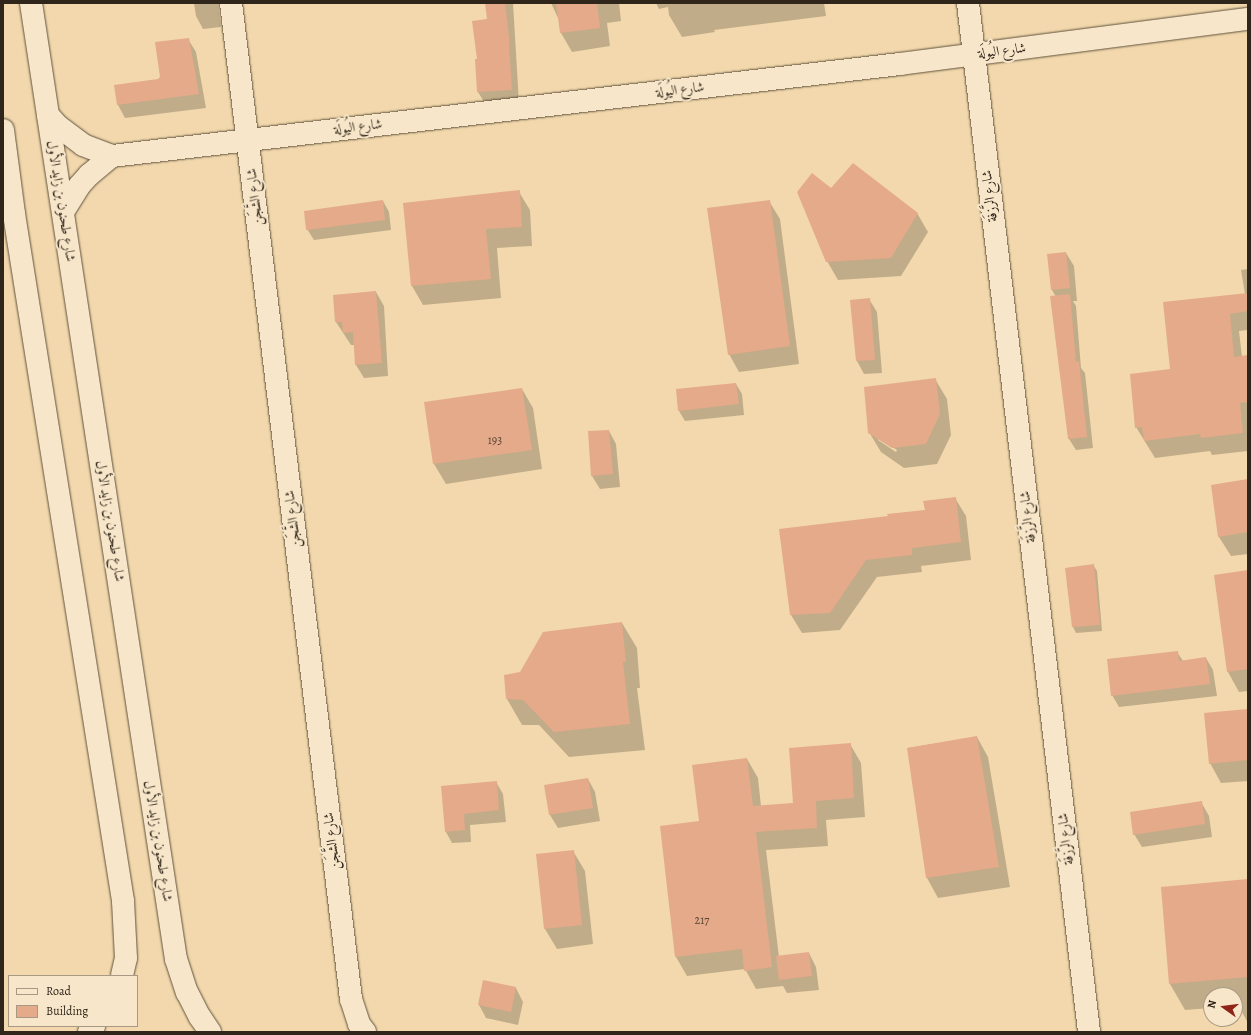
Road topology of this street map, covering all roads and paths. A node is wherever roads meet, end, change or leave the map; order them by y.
1 (31, 3) edge
2 (231, 3) edge
3 (968, 3) edge
4 (1248, 19) edge
5 (974, 55) junction
6 (48, 115) junction
7 (3, 130) edge
8 (248, 140) junction
9 (112, 156) junction
10 (9, 207) edge
11 (63, 212) junction
12 (122, 975) edge
13 (210, 1032) edge
14 (365, 1032) edge
15 (1088, 1032) edge

1 - 6 street, شارع طحنون بن زايد الأول
2 - 8 street, شارع الشَّجَن
3 - 5 street, شارع الرَّزفَة
4 - 5 street, شارع اليُولَة
5 - 8 street, شارع اليُولَة
5 - 15 street, شارع الرَّزفَة
6 - 9 street, شارع اليُولَة
6 - 11 street, شارع طحنون بن زايد الأول
7 - 10 street
8 - 9 street, شارع اليُولَة
8 - 14 street, شارع الشَّجَن
9 - 11 street
10 - 12 street
11 - 13 street, شارع طحنون بن زايد الأول

